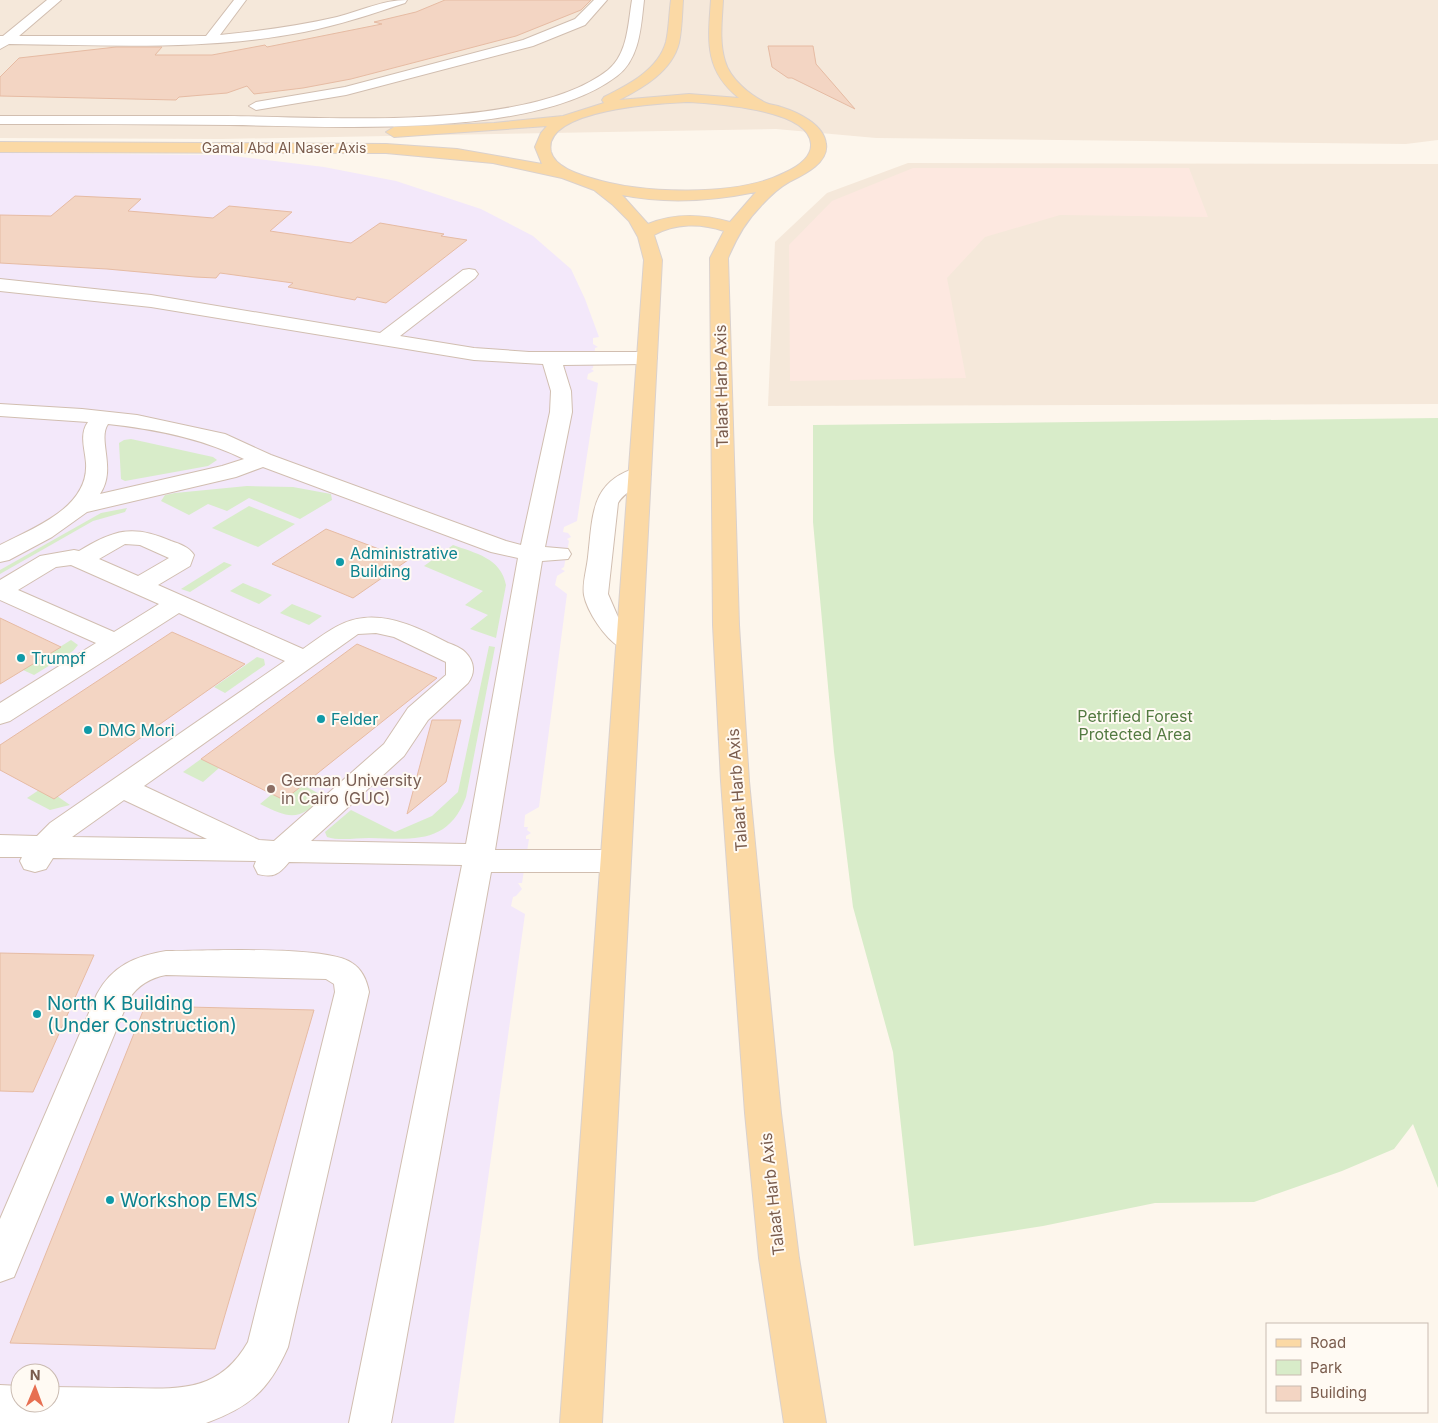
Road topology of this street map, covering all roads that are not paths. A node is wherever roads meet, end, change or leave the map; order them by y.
1 (55, 0) edge
2 (240, 0) edge
3 (401, 0) edge
4 (601, 0) edge
5 (638, 0) edge
6 (677, 0) edge
7 (717, 0) edge
8 (209, 40) junction
9 (2, 42) edge
10 (0, 108) edge
11 (765, 108) junction
12 (583, 113) junction
13 (0, 120) edge
14 (567, 120) junction
15 (0, 130) edge
16 (451, 130) junction
17 (0, 147) edge
18 (440, 151) junction
19 (566, 175) junction
20 (783, 179) junction
21 (600, 186) junction
22 (732, 228) junction
23 (646, 233) junction
24 (469, 274) dead end
25 (0, 285) edge
26 (384, 339) junction
27 (553, 358) junction
28 (647, 358) junction
29 (0, 410) edge
30 (0, 419) edge
31 (98, 423) junction
32 (263, 460) junction
33 (640, 474) junction
34 (82, 506) junction
35 (552, 554) junction
36 (0, 555) edge
37 (600, 555) junction
38 (81, 560) junction
39 (139, 586) junction
40 (0, 590) edge
41 (178, 603) junction
42 (116, 642) junction
43 (630, 642) junction
44 (304, 660) junction
45 (0, 715) edge
46 (122, 787) junction
47 (185, 818) junction
48 (1, 849) edge
49 (156, 849) junction
50 (40, 854) junction
51 (269, 856) junction
52 (478, 861) junction
53 (616, 861) junction
54 (0, 1264) edge
55 (0, 1406) edge
56 (370, 1423) edge
57 (581, 1423) edge
58 (805, 1423) edge

1 - 9 street
2 - 8 street
3 - 8 street
4 - 10 street
5 - 13 street
6 - 12 main road
7 - 11 main road
8 - 9 street
11 - 12 main road
11 - 20 main road
12 - 14 main road
14 - 16 main road, Gamal Abd Al Naser Axis
14 - 19 main road
15 - 16 main road, Gamal Abd Al Naser Axis
16 - 18 main road
17 - 18 main road, Gamal Abd Al Naser Axis
18 - 19 main road, Gamal Abd Al Naser Axis
19 - 21 main road, Gamal Abd Al Naser Axis
20 - 21 main road
20 - 22 main road, Talaat Harb Axis
21 - 23 main road
22 - 23 main road
22 - 58 main road, Talaat Harb Axis
23 - 28 main road
24 - 26 street
25 - 26 street
26 - 27 street
27 - 28 street
27 - 35 street
28 - 33 main road
29 - 31 street
30 - 31 street
31 - 32 street
31 - 34 street
32 - 34 street
32 - 35 street
33 - 37 street
33 - 43 main road
34 - 36 street
35 - 37 street
35 - 52 street
37 - 43 street
38 - 39 street
38 - 39 street
38 - 40 street
39 - 41 street
40 - 42 street
41 - 42 street
41 - 44 street
42 - 45 street
43 - 53 main road
44 - 46 street
44 - 51 street
46 - 47 street
46 - 50 street
47 - 49 street
47 - 51 street
48 - 50 street
49 - 50 street
49 - 51 street
50 - 51 street
51 - 52 street
52 - 53 street
52 - 56 street
53 - 57 main road
54 - 55 street

